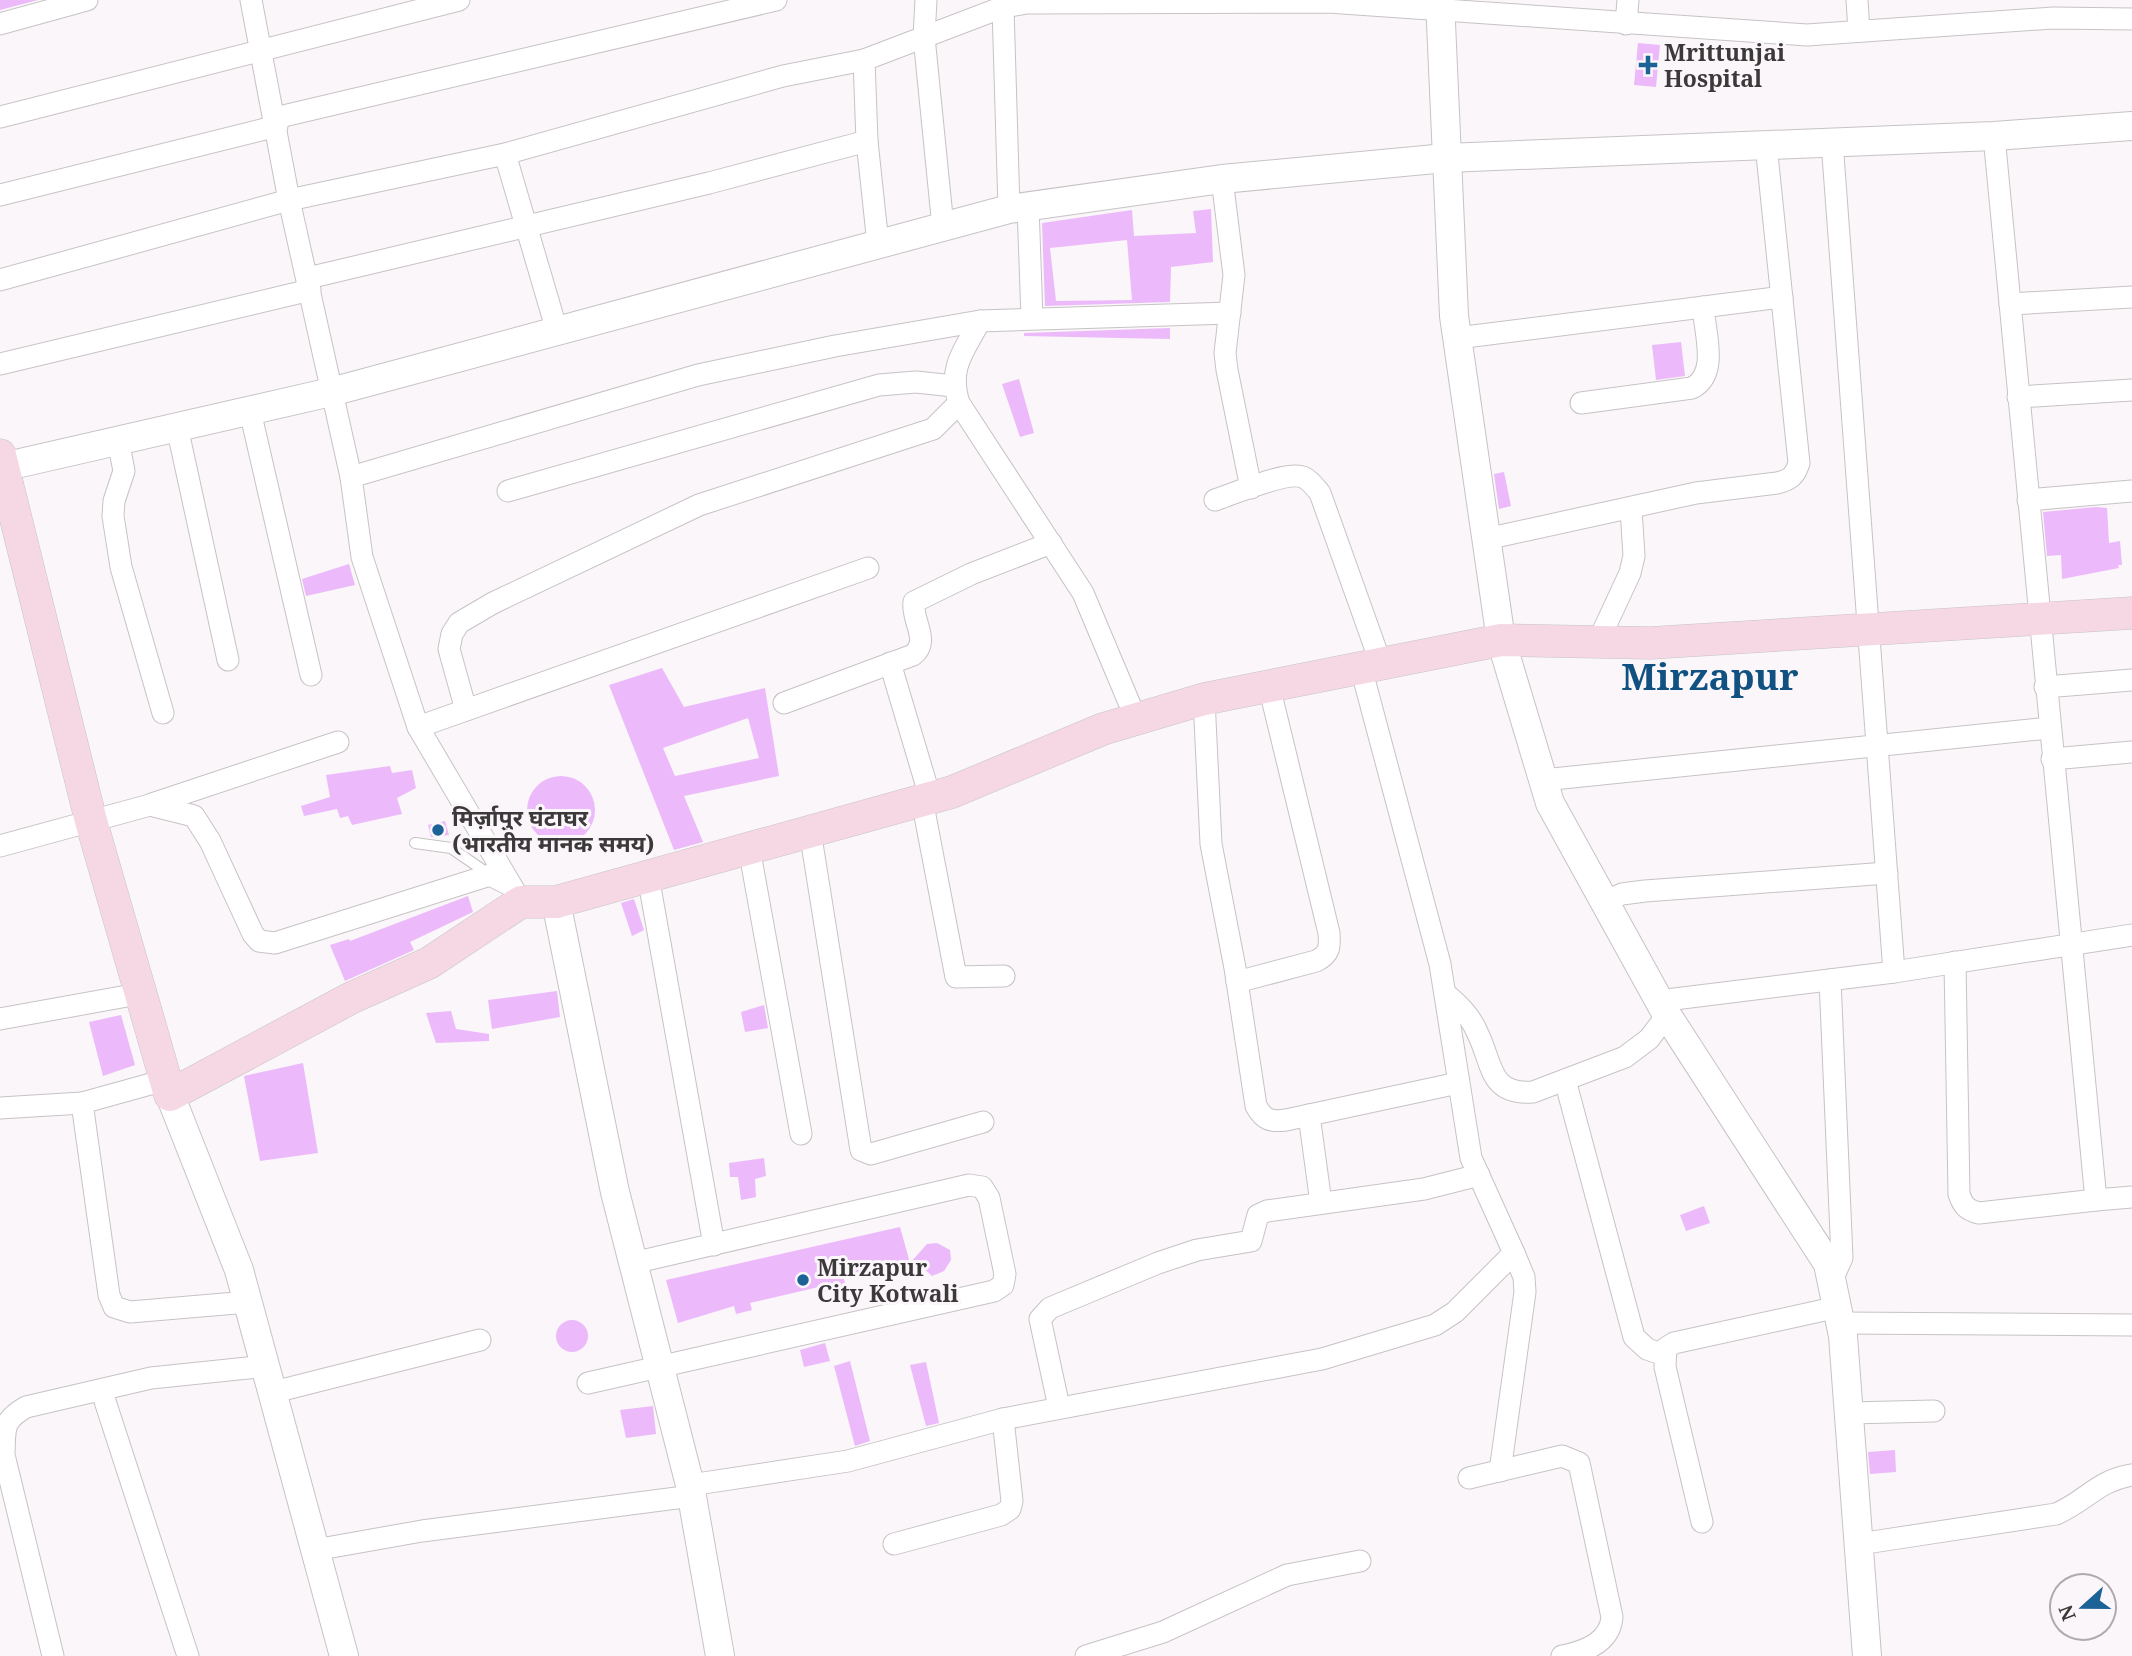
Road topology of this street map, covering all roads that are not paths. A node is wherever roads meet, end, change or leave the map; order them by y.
1 (87, 0) edge
2 (250, 0) edge
3 (459, 0) edge
4 (776, 0) edge
5 (926, 0) edge
6 (1628, 0) edge
7 (1857, 0) edge
8 (1207, 1) edge
9 (1328, 1) edge
10 (1441, 6) edge
11 (1003, 7) junction
12 (2053, 9) edge
13 (2132, 19) edge
14 (0, 24) edge
15 (1626, 24) junction
16 (1858, 31) junction
17 (925, 37) junction
18 (262, 50) junction
19 (864, 60) junction
20 (0, 117) edge
21 (276, 122) junction
22 (2132, 126) edge
23 (1994, 136) junction
24 (867, 141) junction
25 (1832, 142) junction
26 (1766, 145) junction
27 (505, 154) junction
28 (1446, 158) junction
29 (1222, 179) junction
30 (0, 195) edge
31 (289, 200) junction
32 (1018, 207) junction
33 (526, 226) junction
34 (943, 227) junction
35 (878, 244) junction
36 (0, 280) edge
37 (309, 284) junction
38 (1782, 297) junction
39 (2132, 297) edge
40 (2010, 304) junction
41 (1703, 307) junction
42 (1230, 313) junction
43 (1032, 317) junction
44 (980, 321) junction
45 (557, 331) junction
46 (1457, 338) junction
47 (0, 364) edge
48 (2132, 390) edge
49 (331, 392) junction
50 (956, 395) junction
51 (2018, 397) junction
52 (1581, 403) dead end
53 (250, 411) junction
54 (177, 427) junction
55 (118, 440) junction
56 (1, 463) edge
57 (351, 477) junction
58 (1251, 488) junction
59 (508, 491) dead end
60 (2132, 491) edge
61 (1215, 500) dead end
62 (2028, 500) junction
63 (1631, 509) junction
64 (1486, 539) junction
65 (1051, 543) junction
66 (868, 568) dead end
67 (2132, 613) edge
68 (2038, 618) junction
69 (1868, 629) junction
70 (1501, 640) junction
71 (1598, 642) junction
72 (228, 660) dead end
73 (890, 663) junction
74 (1371, 666) junction
75 (311, 675) dead end
76 (2132, 680) edge
77 (1269, 686) junction
78 (2045, 687) junction
79 (1204, 699) junction
80 (784, 702) dead end
81 (467, 709) junction
82 (163, 713) dead end
83 (1136, 719) junction
84 (418, 727) junction
85 (2049, 728) junction
86 (338, 742) dead end
87 (1877, 746) junction
88 (2132, 752) edge
89 (2052, 759) junction
90 (1543, 780) junction
91 (926, 799) junction
92 (150, 805) junction
93 (91, 821) junction
94 (810, 831) junction
95 (415, 843) dead end
96 (0, 846) edge
97 (749, 848) junction
98 (1887, 873) junction
99 (490, 875) junction
100 (648, 876) junction
101 (516, 893) junction
102 (556, 902) junction
103 (1604, 902) junction
104 (2132, 935) edge
105 (2070, 942) junction
106 (1955, 962) junction
107 (1894, 972) junction
108 (1004, 976) dead end
109 (1830, 980) junction
110 (1237, 982) junction
111 (138, 994) junction
112 (1447, 995) junction
113 (1663, 1008) junction
114 (0, 1019) edge
115 (1564, 1080) junction
116 (1458, 1083) junction
117 (167, 1087) junction
118 (82, 1103) junction
119 (0, 1108) edge
120 (1309, 1115) junction
121 (983, 1122) dead end
122 (801, 1134) dead end
123 (1479, 1175) junction
124 (2132, 1197) edge
125 (2096, 1200) junction
126 (1321, 1203) junction
127 (714, 1245) junction
128 (1514, 1253) junction
129 (633, 1263) junction
130 (1832, 1280) junction
131 (248, 1302) junction
132 (1839, 1315) junction
133 (2132, 1325) edge
134 (480, 1340) dead end
135 (1664, 1355) junction
136 (660, 1369) junction
137 (271, 1379) junction
138 (588, 1383) dead end
139 (102, 1392) junction
140 (1059, 1407) junction
141 (1934, 1411) dead end
142 (1849, 1413) junction
143 (1003, 1419) junction
144 (1500, 1471) junction
145 (2132, 1475) edge
146 (1469, 1478) dead end
147 (691, 1490) junction
148 (1702, 1522) dead end
149 (894, 1544) dead end
150 (1859, 1544) junction
151 (315, 1550) junction
152 (1360, 1561) dead end
153 (53, 1656) edge
154 (187, 1656) edge
155 (344, 1656) edge
156 (720, 1656) edge
157 (1086, 1656) edge
158 (1562, 1656) edge
159 (1867, 1656) edge

1 - 14 street
2 - 18 street
3 - 18 street
4 - 21 street
5 - 17 street
6 - 15 street
7 - 16 street
8 - 9 street
8 - 11 street
9 - 10 street
10 - 15 street
10 - 28 street
11 - 17 street
11 - 32 street
12 - 13 street
12 - 16 street
15 - 16 street
17 - 19 street
17 - 34 street
18 - 20 street
18 - 21 street
19 - 24 street
19 - 27 street
21 - 30 street
21 - 31 street
22 - 23 street
23 - 25 street
23 - 40 street
24 - 33 street
24 - 35 street
25 - 26 street
25 - 69 street
26 - 28 street
26 - 38 street
27 - 31 street
27 - 33 street
28 - 29 street
28 - 46 street
29 - 32 street
29 - 42 street
31 - 36 street
31 - 37 street
32 - 34 street
32 - 43 street
33 - 37 street
33 - 45 street
34 - 35 street
35 - 45 street
37 - 47 street
37 - 49 street
38 - 41 street
38 - 63 street
39 - 40 street
40 - 51 street
41 - 46 street
41 - 52 street
42 - 43 street
42 - 58 street
43 - 44 street
44 - 50 street
44 - 57 street
45 - 49 street
46 - 64 street
48 - 51 street
49 - 53 street
49 - 57 street
50 - 59 street
50 - 65 street
50 - 81 street
51 - 62 street
53 - 54 street
53 - 75 street
54 - 55 street
54 - 72 street
55 - 56 street
55 - 82 street
56 - 93 main road
57 - 84 street
58 - 61 street
58 - 74 street
60 - 62 street
62 - 68 street
63 - 64 street
63 - 71 street
64 - 70 street
65 - 73 street
65 - 83 street
66 - 81 street
67 - 68 main road
68 - 69 main road
68 - 78 street
69 - 71 main road
69 - 87 street
70 - 71 main road
70 - 74 main road
70 - 90 street
73 - 80 street
73 - 91 street
74 - 77 main road
74 - 112 street
76 - 78 street
77 - 79 main road
77 - 110 street
78 - 85 street
79 - 83 main road
79 - 110 street
81 - 84 street
83 - 91 main road
84 - 101 street
85 - 87 street
85 - 89 street
86 - 92 street
87 - 90 street
87 - 98 street
88 - 89 street
89 - 105 street
90 - 103 street
91 - 94 main road
91 - 108 street
92 - 93 street
92 - 99 street
93 - 96 street
93 - 111 main road
94 - 97 main road
94 - 121 street
95 - 99 lane
97 - 100 main road
97 - 122 street
98 - 103 street
98 - 107 street
99 - 101 street
100 - 102 main road
100 - 127 street
101 - 102 main road
101 - 117 main road
102 - 129 street
103 - 113 street
104 - 105 street
105 - 106 street
105 - 125 street
106 - 107 street
106 - 125 street
107 - 109 street
109 - 113 street
109 - 130 street
110 - 120 street
111 - 114 street
111 - 117 main road
112 - 115 street
112 - 116 street
113 - 115 street
113 - 130 street
115 - 135 street
116 - 120 street
116 - 123 street
117 - 118 street
117 - 131 street
118 - 119 street
118 - 131 street
120 - 126 street
123 - 126 street
123 - 128 street
124 - 125 street
126 - 140 street
127 - 129 street
127 - 136 street
128 - 140 street
128 - 144 street
129 - 136 street
130 - 132 street
131 - 137 street
132 - 133 street
132 - 135 street
132 - 142 street
134 - 137 street
135 - 148 street
136 - 138 street
136 - 147 street
137 - 139 street
137 - 151 street
139 - 153 street
139 - 154 street
140 - 143 street
141 - 142 street
142 - 150 street
143 - 147 street
143 - 149 street
144 - 146 street
144 - 158 street
145 - 150 street
147 - 151 street
147 - 156 street
150 - 159 street
151 - 155 street
152 - 157 street

